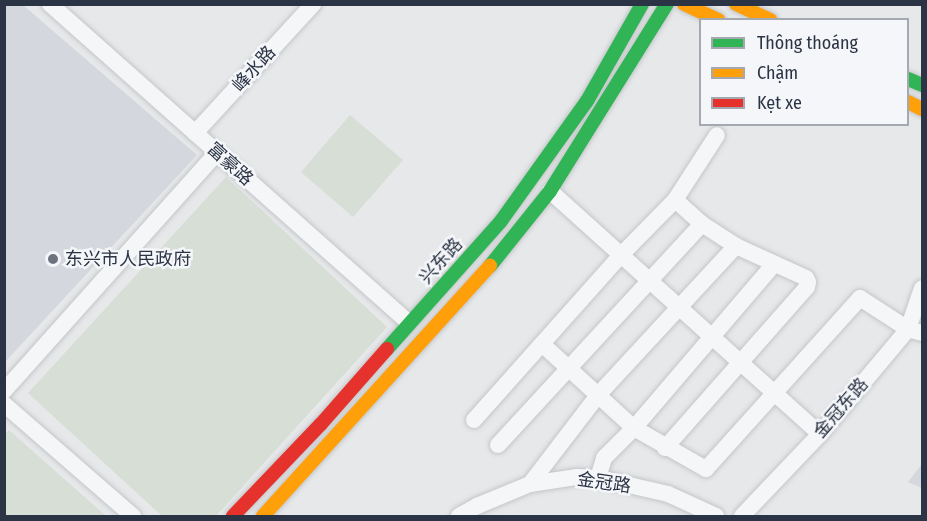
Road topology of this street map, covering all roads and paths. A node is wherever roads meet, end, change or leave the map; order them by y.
1 (50, 4) edge
2 (313, 4) edge
3 (642, 4) edge
4 (667, 4) edge
5 (684, 4) edge
6 (736, 4) edge
7 (714, 18) edge
8 (766, 18) edge
9 (195, 134) junction
10 (717, 135) dead end
11 (217, 153) junction
12 (550, 191) junction
13 (675, 200) junction
14 (702, 224) junction
15 (736, 246) junction
16 (621, 255) junction
17 (774, 264) junction
18 (648, 280) junction
19 (922, 288) edge
20 (679, 307) junction
21 (409, 323) junction
22 (915, 331) edge
23 (712, 336) junction
24 (543, 344) junction
25 (740, 362) junction
26 (569, 368) junction
27 (4, 391) edge
28 (774, 393) junction
29 (598, 395) junction
30 (7, 410) edge
31 (474, 420) dead end
32 (634, 428) junction
33 (820, 434) junction
34 (498, 445) dead end
35 (665, 448) junction
36 (598, 478) junction
37 (530, 484) junction
38 (133, 516) edge
39 (233, 516) edge
40 (263, 516) edge
41 (459, 516) edge
42 (716, 516) edge
43 (742, 516) edge

1 - 9 street, 富豪路
2 - 9 street, 峰水路
3 - 21 main road, 兴东路
4 - 12 main road
5 - 7 main road
6 - 8 main road
9 - 11 street, 富豪路
10 - 13 street
11 - 21 street, 富豪路
11 - 27 street
12 - 16 street
12 - 40 main road
13 - 14 street
13 - 16 street
14 - 15 street
14 - 18 street
15 - 17 street
15 - 20 street
16 - 18 street
16 - 24 street
17 - 23 street
17 - 25 street
18 - 20 street
18 - 26 street
19 - 22 street, 金冠东路
20 - 23 street
20 - 29 street
21 - 39 main road, 兴东路
22 - 28 street
22 - 33 street, 金冠东路
23 - 25 street
23 - 32 street
24 - 26 street
24 - 31 street
25 - 28 street
25 - 35 street
26 - 29 street
26 - 34 street
28 - 33 street
28 - 35 street
29 - 32 street
29 - 37 street
30 - 38 street
32 - 35 street
32 - 36 street
33 - 43 street, 金冠东路
36 - 37 street, 金冠路
36 - 42 street, 金冠路
37 - 41 street, 金冠路

